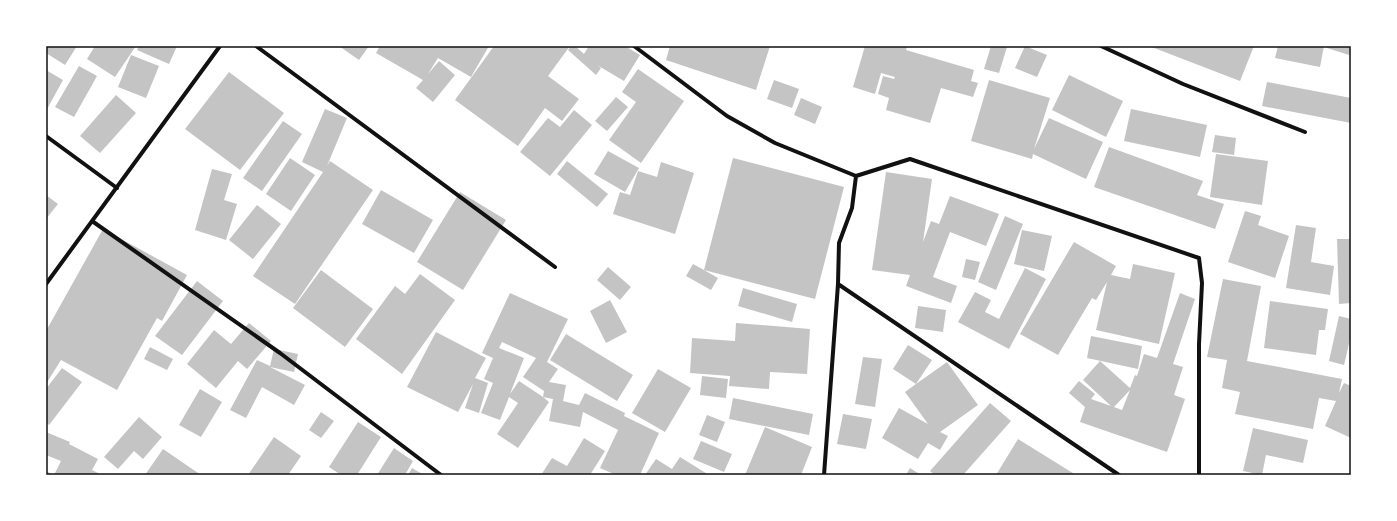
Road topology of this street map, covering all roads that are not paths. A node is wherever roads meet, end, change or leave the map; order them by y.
1 (220, 46) edge
2 (256, 46) edge
3 (634, 46) edge
4 (1101, 46) edge
5 (1305, 132) dead end
6 (46, 136) edge
7 (856, 176) junction
8 (117, 188) junction
9 (92, 221) junction
10 (555, 267) dead end
11 (46, 284) edge
12 (838, 284) junction
13 (441, 475) edge
14 (824, 475) edge
15 (1119, 475) edge
16 (1199, 475) edge

1 - 8 street
2 - 10 street
3 - 7 street
4 - 5 street
6 - 8 street
7 - 12 street
7 - 16 street
8 - 9 street
9 - 11 street
9 - 13 street
12 - 14 street
12 - 15 street

